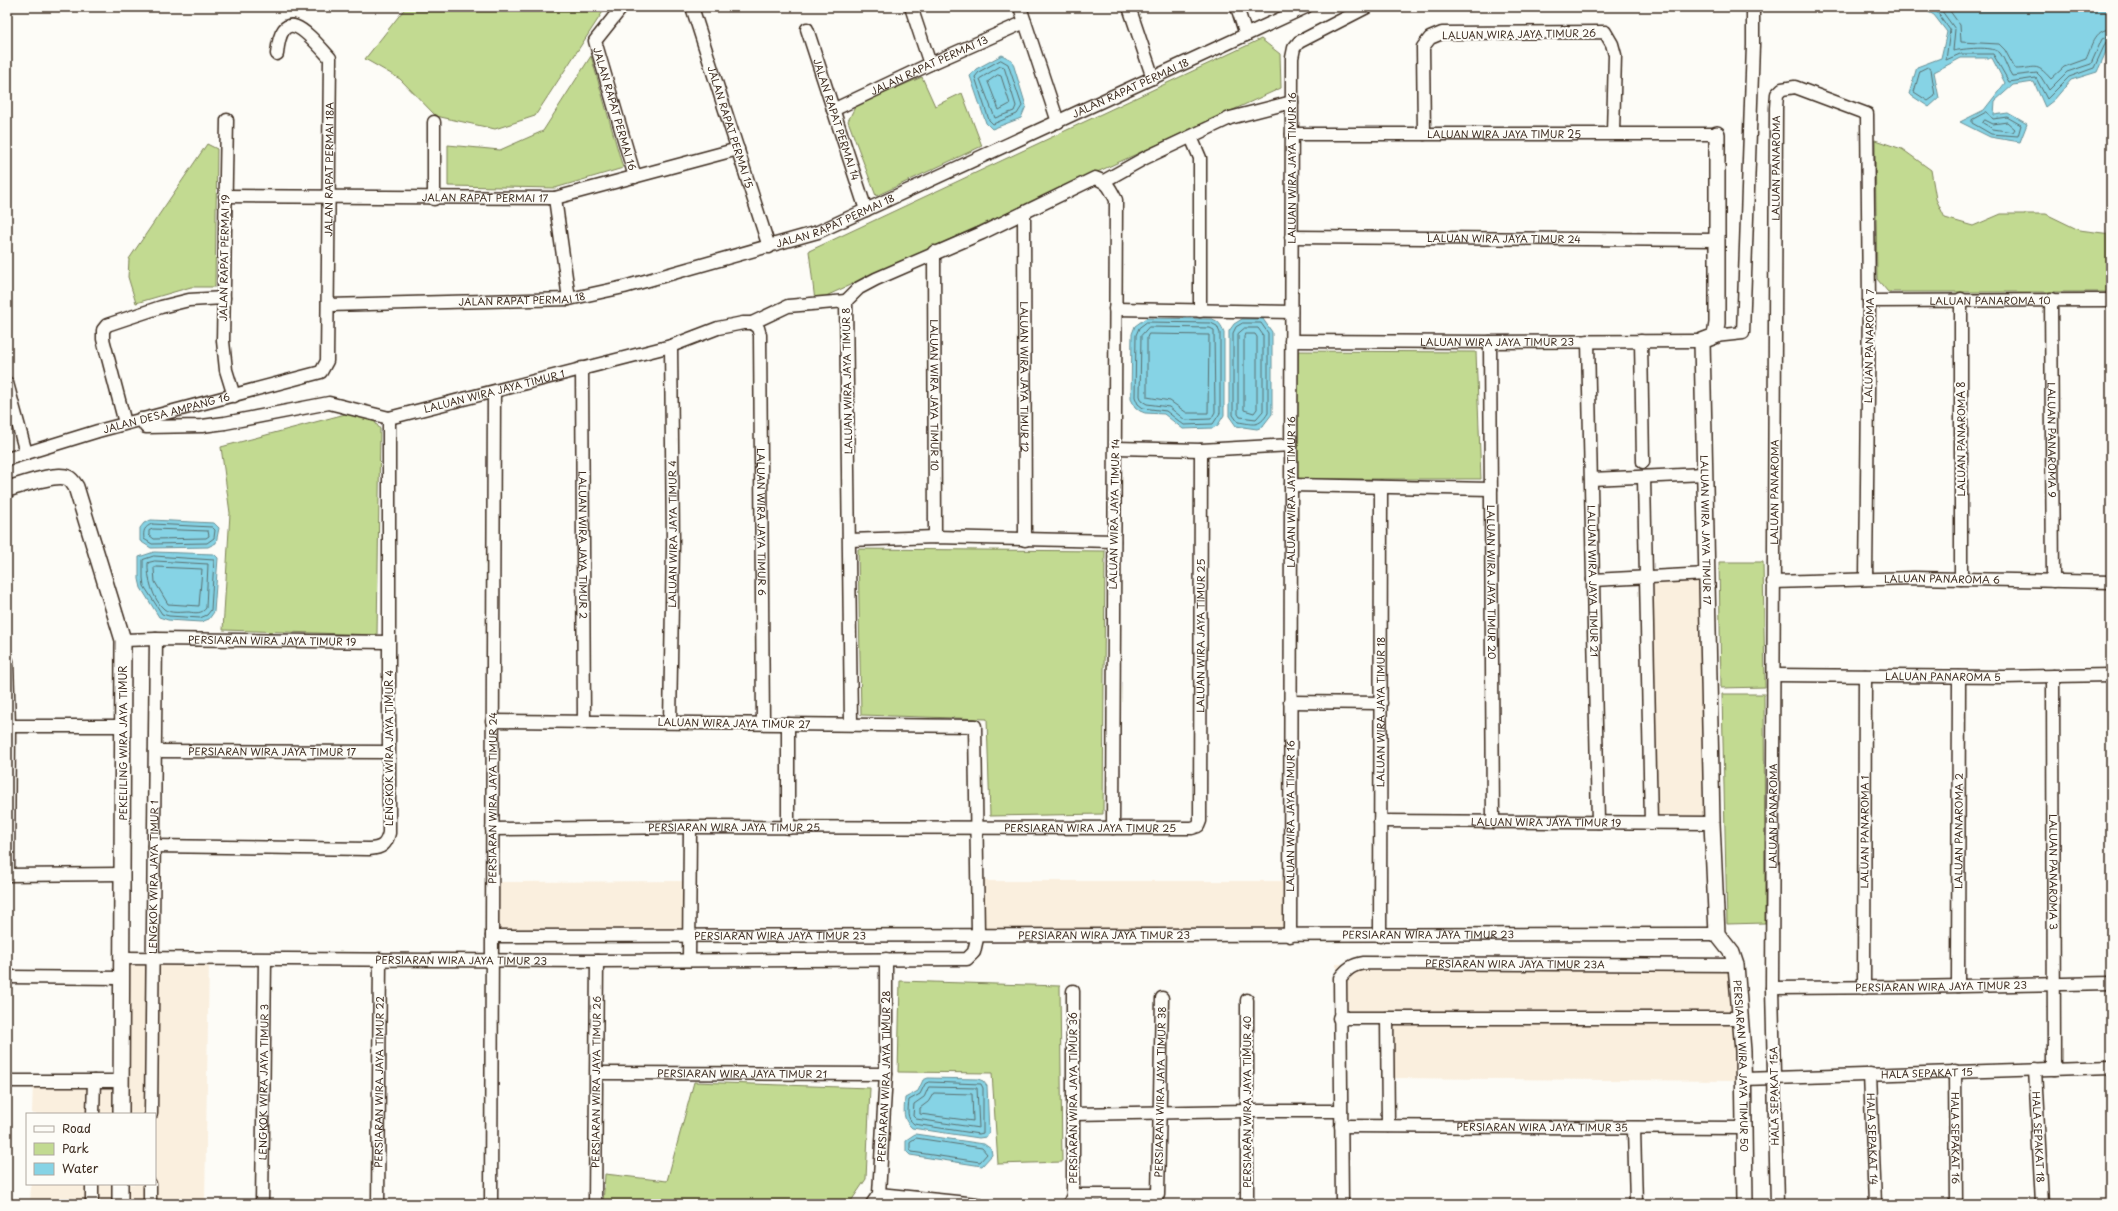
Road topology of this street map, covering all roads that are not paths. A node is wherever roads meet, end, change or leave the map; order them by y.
1 (622, 7) edge
2 (692, 7) edge
3 (911, 7) edge
4 (1020, 7) edge
5 (1129, 7) edge
6 (1237, 7) edge
7 (1306, 7) edge
8 (1367, 7) edge
9 (1753, 7) edge
10 (1025, 22) junction
11 (806, 29) dead end
12 (1246, 35) junction
13 (277, 54) dead end
14 (930, 64) junction
15 (1153, 78) junction
16 (1292, 102) junction
17 (833, 110) junction
18 (1867, 114) joint
19 (227, 120) dead end
20 (434, 122) dead end
21 (1058, 122) junction
22 (1613, 133) junction
23 (1292, 134) junction
24 (1424, 134) junction
25 (1717, 134) joint
26 (1191, 137) junction
27 (738, 149) junction
28 (635, 177) junction
29 (1104, 181) junction
30 (225, 196) junction
31 (329, 197) junction
32 (555, 198) junction
33 (434, 199) junction
34 (866, 210) junction
35 (1024, 213) junction
36 (1291, 237) junction
37 (1716, 240) junction
38 (769, 247) junction
39 (934, 252) junction
40 (224, 298) junction
41 (569, 299) junction
42 (1961, 299) junction
43 (2051, 299) junction
44 (2111, 300) edge
45 (846, 301) junction
46 (1870, 301) junction
47 (329, 305) junction
48 (1115, 309) junction
49 (1200, 311) junction
50 (1291, 312) junction
51 (752, 323) junction
52 (1709, 338) junction
53 (1291, 341) junction
54 (1588, 341) junction
55 (1641, 341) junction
56 (1490, 342) junction
57 (671, 346) junction
58 (325, 367) joint
59 (582, 368) junction
60 (7, 383) edge
61 (494, 392) junction
62 (234, 396) junction
63 (389, 418) junction
64 (141, 419) junction
65 (125, 423) junction
66 (1291, 445) junction
67 (1116, 448) junction
68 (1201, 450) junction
69 (26, 453) junction
70 (7, 459) edge
71 (1643, 462) dead end
72 (1705, 474) junction
73 (1644, 478) junction
74 (1591, 479) junction
75 (1291, 485) junction
76 (1381, 487) junction
77 (7, 489) edge
78 (1491, 489) junction
79 (935, 537) junction
80 (850, 540) junction
81 (1025, 540) junction
82 (1114, 541) junction
83 (1707, 574) junction
84 (1646, 577) junction
85 (1866, 579) junction
86 (1961, 579) junction
87 (1593, 580) junction
88 (2053, 581) junction
89 (1773, 582) junction
90 (2111, 582) edge
91 (156, 639) junction
92 (123, 640) junction
93 (388, 642) junction
94 (7, 661) edge
95 (1774, 675) junction
96 (2111, 675) edge
97 (1865, 676) junction
98 (1959, 676) junction
99 (2053, 676) junction
100 (1290, 702) junction
101 (1380, 703) junction
102 (492, 721) junction
103 (584, 722) junction
104 (670, 722) junction
105 (763, 723) junction
106 (788, 724) junction
107 (851, 724) junction
108 (9, 726) junction
109 (123, 726) junction
110 (155, 750) junction
111 (388, 752) junction
112 (1200, 821) joint
113 (1380, 821) junction
114 (1494, 822) junction
115 (1598, 822) junction
116 (1651, 823) junction
117 (1712, 823) junction
118 (690, 827) junction
119 (788, 828) junction
120 (1113, 828) junction
121 (492, 829) junction
122 (976, 829) junction
123 (154, 846) junction
124 (122, 874) junction
125 (8, 875) edge
126 (978, 934) junction
127 (1717, 934) junction
128 (688, 935) junction
129 (492, 936) junction
130 (1290, 936) junction
131 (1380, 936) junction
132 (122, 958) junction
133 (153, 959) junction
134 (380, 959) junction
135 (886, 959) junction
136 (265, 960) junction
137 (492, 960) junction
138 (689, 960) junction
139 (597, 961) junction
140 (1736, 965) junction
141 (7, 978) edge
142 (122, 978) junction
143 (2111, 983) edge
144 (2053, 985) junction
145 (1958, 986) junction
146 (1772, 988) junction
147 (1864, 988) junction
148 (1073, 991) dead end
149 (1162, 998) dead end
150 (1247, 1000) dead end
151 (1339, 1018) junction
152 (1387, 1018) junction
153 (1741, 1018) junction
154 (2111, 1067) edge
155 (2035, 1069) junction
156 (2054, 1069) junction
157 (1954, 1071) junction
158 (597, 1073) junction
159 (886, 1074) junction
160 (1870, 1074) junction
161 (1774, 1077) junction
162 (1743, 1079) junction
163 (94, 1081) junction
164 (121, 1081) junction
165 (7, 1082) edge
166 (1247, 1111) junction
167 (1341, 1111) junction
168 (93, 1113) edge
169 (121, 1113) edge
170 (151, 1113) edge
171 (1160, 1113) junction
172 (1073, 1114) junction
173 (1341, 1126) junction
174 (1388, 1126) junction
175 (1744, 1128) junction
176 (1634, 1129) junction
177 (92, 1185) edge
178 (120, 1185) edge
179 (150, 1185) edge
180 (876, 1199) edge
181 (1071, 1200) edge
182 (92, 1204) edge
183 (120, 1204) edge
184 (150, 1204) edge
185 (262, 1204) edge
186 (378, 1204) edge
187 (491, 1204) edge
188 (595, 1204) edge
189 (977, 1204) edge
190 (1247, 1204) edge
191 (1342, 1204) edge
192 (1636, 1204) edge
193 (1745, 1204) edge
194 (1777, 1204) edge
195 (1875, 1204) edge
196 (1956, 1204) edge
197 (2042, 1204) edge

1 - 28 street, JALAN RAPAT PERMAI 16
2 - 27 street, JALAN RAPAT PERMAI 15
3 - 14 street
4 - 10 street
5 - 15 street
6 - 12 street
7 - 12 street, JALAN RAPAT PERMAI 18
8 - 16 street, LALUAN WIRA JAYA TIMUR 16
9 - 52 street, LALUAN WIRA JAYA TIMUR 23
10 - 14 street, JALAN RAPAT PERMAI 13
10 - 21 street
11 - 17 street, JALAN RAPAT PERMAI 14
12 - 15 street, JALAN RAPAT PERMAI 18
13 - 31 street, JALAN RAPAT PERMAI 18A
14 - 17 street, JALAN RAPAT PERMAI 13
15 - 21 street, JALAN RAPAT PERMAI 18
16 - 23 street, LALUAN WIRA JAYA TIMUR 16
16 - 26 street
17 - 34 street, JALAN RAPAT PERMAI 14
18 - 46 street, LALUAN PANAROMA 7
18 - 89 street, LALUAN PANAROMA
19 - 30 street, JALAN RAPAT PERMAI 19
20 - 33 street
21 - 34 street, JALAN RAPAT PERMAI 18
22 - 24 street, LALUAN WIRA JAYA TIMUR 25
22 - 24 street, LALUAN WIRA JAYA TIMUR 26
22 - 25 street, LALUAN WIRA JAYA TIMUR 25
23 - 24 street, LALUAN WIRA JAYA TIMUR 25
23 - 36 street, LALUAN WIRA JAYA TIMUR 16
25 - 37 street, LALUAN WIRA JAYA TIMUR 17
26 - 29 street
26 - 49 street
27 - 28 street, JALAN RAPAT PERMAI 17
27 - 38 street, JALAN RAPAT PERMAI 15
28 - 32 street, JALAN RAPAT PERMAI 17
29 - 35 street, LALUAN WIRA JAYA TIMUR 8
29 - 48 street, LALUAN WIRA JAYA TIMUR 14
30 - 31 street, JALAN RAPAT PERMAI 17
30 - 40 street, JALAN RAPAT PERMAI 19
31 - 33 street, JALAN RAPAT PERMAI 17
31 - 47 street, JALAN RAPAT PERMAI 18A
32 - 33 street, JALAN RAPAT PERMAI 17
32 - 41 street
34 - 38 street, JALAN RAPAT PERMAI 18
35 - 39 street, LALUAN WIRA JAYA TIMUR 8
35 - 81 street, LALUAN WIRA JAYA TIMUR 12
36 - 37 street, LALUAN WIRA JAYA TIMUR 24
36 - 50 street, LALUAN WIRA JAYA TIMUR 16
37 - 52 street, LALUAN WIRA JAYA TIMUR 17
38 - 41 street, JALAN RAPAT PERMAI 18
39 - 45 street, LALUAN WIRA JAYA TIMUR 8
39 - 79 street, LALUAN WIRA JAYA TIMUR 10
40 - 62 street, JALAN RAPAT PERMAI 19
40 - 65 street
41 - 47 street, JALAN RAPAT PERMAI 18
42 - 43 street, LALUAN PANAROMA 10
42 - 46 street, LALUAN PANAROMA 10
42 - 86 street, LALUAN PANAROMA 8
43 - 44 street, LALUAN PANAROMA 10
43 - 88 street, LALUAN PANAROMA 9
45 - 51 street, LALUAN WIRA JAYA TIMUR 1
45 - 80 street, LALUAN WIRA JAYA TIMUR 8
46 - 85 street, LALUAN PANAROMA 7
47 - 58 street, JALAN RAPAT PERMAI 18A
48 - 49 street
48 - 67 street, LALUAN WIRA JAYA TIMUR 14
49 - 50 street
50 - 53 street, LALUAN WIRA JAYA TIMUR 16
51 - 57 street, LALUAN WIRA JAYA TIMUR 1
51 - 105 street, LALUAN WIRA JAYA TIMUR 6
52 - 55 street, LALUAN WIRA JAYA TIMUR 23
52 - 72 street, LALUAN WIRA JAYA TIMUR 17
53 - 56 street, LALUAN WIRA JAYA TIMUR 23
53 - 66 street, LALUAN WIRA JAYA TIMUR 16
54 - 55 street, LALUAN WIRA JAYA TIMUR 23
54 - 56 street, LALUAN WIRA JAYA TIMUR 23
54 - 74 street, LALUAN WIRA JAYA TIMUR 21
55 - 71 street
56 - 78 street, LALUAN WIRA JAYA TIMUR 20
57 - 59 street, LALUAN WIRA JAYA TIMUR 1
57 - 104 street, LALUAN WIRA JAYA TIMUR 4
58 - 62 street, JALAN DESA AMPANG 16
59 - 61 street, LALUAN WIRA JAYA TIMUR 1
59 - 103 street, LALUAN WIRA JAYA TIMUR 2
60 - 69 street
61 - 63 street, LALUAN WIRA JAYA TIMUR 1
61 - 102 street, PERSIARAN WIRA JAYA TIMUR 24
62 - 64 street, JALAN DESA AMPANG 16
63 - 64 street, LALUAN WIRA JAYA TIMUR 1
63 - 93 street, LENGKOK WIRA JAYA TIMUR 4
64 - 65 street, JALAN DESA AMPANG 16
65 - 69 street, JALAN DESA AMPANG 16
66 - 68 street
66 - 75 street, LALUAN WIRA JAYA TIMUR 16
67 - 68 street
67 - 82 street, LALUAN WIRA JAYA TIMUR 14
68 - 112 street, LALUAN WIRA JAYA TIMUR 25
69 - 70 street, JALAN DESA AMPANG 16
72 - 73 street
72 - 83 street, LALUAN WIRA JAYA TIMUR 17
73 - 74 street
73 - 84 street
74 - 87 street, LALUAN WIRA JAYA TIMUR 21
75 - 76 street
75 - 100 street, LALUAN WIRA JAYA TIMUR 16
76 - 78 street
76 - 101 street, LALUAN WIRA JAYA TIMUR 18
77 - 92 street, PEKELILING WIRA JAYA TIMUR
78 - 114 street, LALUAN WIRA JAYA TIMUR 20
79 - 80 street
79 - 81 street
80 - 107 street, LALUAN WIRA JAYA TIMUR 8
81 - 82 street
82 - 120 street, LALUAN WIRA JAYA TIMUR 14
83 - 84 street
83 - 117 street, LALUAN WIRA JAYA TIMUR 17
84 - 87 street
84 - 116 street
85 - 86 street, LALUAN PANAROMA 6
85 - 89 street, LALUAN PANAROMA 6
86 - 88 street, LALUAN PANAROMA 6
87 - 115 street, LALUAN WIRA JAYA TIMUR 21
88 - 90 street, LALUAN PANAROMA 6
89 - 95 street, LALUAN PANAROMA
91 - 92 street, PERSIARAN WIRA JAYA TIMUR 19
91 - 93 street, PERSIARAN WIRA JAYA TIMUR 19
91 - 110 street, LENGKOK WIRA JAYA TIMUR 1
92 - 109 street, PEKELILING WIRA JAYA TIMUR
93 - 111 street, LENGKOK WIRA JAYA TIMUR 4
94 - 108 street
95 - 97 street, LALUAN PANAROMA 5
95 - 146 street, LALUAN PANAROMA
96 - 99 street, LALUAN PANAROMA 5
97 - 98 street, LALUAN PANAROMA 5
97 - 147 street, LALUAN PANAROMA 1
98 - 99 street, LALUAN PANAROMA 5
98 - 145 street, LALUAN PANAROMA 2
99 - 144 street, LALUAN PANAROMA 3
100 - 101 street
100 - 130 street, LALUAN WIRA JAYA TIMUR 16
101 - 113 street, LALUAN WIRA JAYA TIMUR 18
102 - 103 street, LALUAN WIRA JAYA TIMUR 27
102 - 121 street, PERSIARAN WIRA JAYA TIMUR 24
103 - 104 street, LALUAN WIRA JAYA TIMUR 27
104 - 105 street, LALUAN WIRA JAYA TIMUR 27
105 - 106 street, LALUAN WIRA JAYA TIMUR 27
106 - 107 street, LALUAN WIRA JAYA TIMUR 27
106 - 119 street
107 - 122 street, LALUAN WIRA JAYA TIMUR 27
108 - 109 street
108 - 125 street
109 - 124 street, PEKELILING WIRA JAYA TIMUR
110 - 111 street, PERSIARAN WIRA JAYA TIMUR 17
110 - 123 street, LENGKOK WIRA JAYA TIMUR 1
111 - 123 street, LENGKOK WIRA JAYA TIMUR 4
112 - 120 street, PERSIARAN WIRA JAYA TIMUR 25
113 - 114 street, LALUAN WIRA JAYA TIMUR 19
113 - 131 street, LALUAN WIRA JAYA TIMUR 18
114 - 115 street, LALUAN WIRA JAYA TIMUR 19
115 - 116 street, LALUAN WIRA JAYA TIMUR 19
116 - 117 street, LALUAN WIRA JAYA TIMUR 19
117 - 127 street, LALUAN WIRA JAYA TIMUR 17
118 - 119 street, PERSIARAN WIRA JAYA TIMUR 25
118 - 121 street, PERSIARAN WIRA JAYA TIMUR 25
118 - 128 street
119 - 122 street, PERSIARAN WIRA JAYA TIMUR 25
120 - 122 street, PERSIARAN WIRA JAYA TIMUR 25
121 - 129 street, PERSIARAN WIRA JAYA TIMUR 24
122 - 126 street
123 - 133 street, LENGKOK WIRA JAYA TIMUR 1
124 - 125 street
124 - 132 street, PEKELILING WIRA JAYA TIMUR
126 - 128 street, PERSIARAN WIRA JAYA TIMUR 23
126 - 130 street, PERSIARAN WIRA JAYA TIMUR 23
126 - 135 street, PERSIARAN WIRA JAYA TIMUR 23
127 - 131 street, PERSIARAN WIRA JAYA TIMUR 23
127 - 140 street, PERSIARAN WIRA JAYA TIMUR 50
128 - 129 street, PERSIARAN WIRA JAYA TIMUR 23
128 - 138 street
129 - 137 street, PERSIARAN WIRA JAYA TIMUR 24
130 - 131 street, PERSIARAN WIRA JAYA TIMUR 23
132 - 133 street, PERSIARAN WIRA JAYA TIMUR 23
132 - 142 street, PEKELILING WIRA JAYA TIMUR
133 - 136 street, PERSIARAN WIRA JAYA TIMUR 23
133 - 170 street, LENGKOK WIRA JAYA TIMUR 1
134 - 136 street, PERSIARAN WIRA JAYA TIMUR 23
134 - 137 street, PERSIARAN WIRA JAYA TIMUR 23
134 - 186 street, PERSIARAN WIRA JAYA TIMUR 22
135 - 138 street, PERSIARAN WIRA JAYA TIMUR 23
135 - 159 street, PERSIARAN WIRA JAYA TIMUR 28
136 - 185 street, LENGKOK WIRA JAYA TIMUR 3
137 - 139 street, PERSIARAN WIRA JAYA TIMUR 23
137 - 187 street, PERSIARAN WIRA JAYA TIMUR 24
138 - 139 street, PERSIARAN WIRA JAYA TIMUR 23
139 - 158 street, PERSIARAN WIRA JAYA TIMUR 26
140 - 151 street, PERSIARAN WIRA JAYA TIMUR 23A
140 - 153 street, PERSIARAN WIRA JAYA TIMUR 50
141 - 142 street
142 - 164 street, PEKELILING WIRA JAYA TIMUR
143 - 144 street, PERSIARAN WIRA JAYA TIMUR 23
144 - 145 street, PERSIARAN WIRA JAYA TIMUR 23
144 - 156 street, LALUAN PANAROMA 3
145 - 147 street, PERSIARAN WIRA JAYA TIMUR 23
146 - 147 street, PERSIARAN WIRA JAYA TIMUR 23
146 - 161 street, HALA SEPAKAT 15A
148 - 172 street, PERSIARAN WIRA JAYA TIMUR 36
149 - 171 street, PERSIARAN WIRA JAYA TIMUR 38
150 - 166 street, PERSIARAN WIRA JAYA TIMUR 40
151 - 152 street
151 - 167 street, PERSIARAN WIRA JAYA TIMUR 23A
152 - 153 street
152 - 174 street
153 - 162 street, PERSIARAN WIRA JAYA TIMUR 50
154 - 156 street, HALA SEPAKAT 15
155 - 156 street, HALA SEPAKAT 15
155 - 157 street, HALA SEPAKAT 15
155 - 197 street, HALA SEPAKAT 18
157 - 160 street, HALA SEPAKAT 15
157 - 196 street, HALA SEPAKAT 16
158 - 159 street, PERSIARAN WIRA JAYA TIMUR 21
158 - 188 street, PERSIARAN WIRA JAYA TIMUR 26
159 - 180 street, PERSIARAN WIRA JAYA TIMUR 28
160 - 161 street, HALA SEPAKAT 15
160 - 195 street, HALA SEPAKAT 14
161 - 162 street, HALA SEPAKAT 15
161 - 194 street, HALA SEPAKAT 15A
162 - 175 street, PERSIARAN WIRA JAYA TIMUR 50
163 - 164 street
163 - 165 street
163 - 168 street
164 - 169 street, PEKELILING WIRA JAYA TIMUR
166 - 167 street
166 - 171 street
166 - 190 street, PERSIARAN WIRA JAYA TIMUR 40
167 - 173 street, PERSIARAN WIRA JAYA TIMUR 23A
171 - 172 street
171 - 181 street, PERSIARAN WIRA JAYA TIMUR 38
172 - 181 street, PERSIARAN WIRA JAYA TIMUR 36
173 - 174 street, PERSIARAN WIRA JAYA TIMUR 35
173 - 191 street, PERSIARAN WIRA JAYA TIMUR 23A
174 - 176 street, PERSIARAN WIRA JAYA TIMUR 35
175 - 176 street, PERSIARAN WIRA JAYA TIMUR 35
175 - 193 street, PERSIARAN WIRA JAYA TIMUR 50
176 - 192 street
177 - 182 street
178 - 183 street
179 - 184 street
180 - 189 street, PERSIARAN WIRA JAYA TIMUR 28

